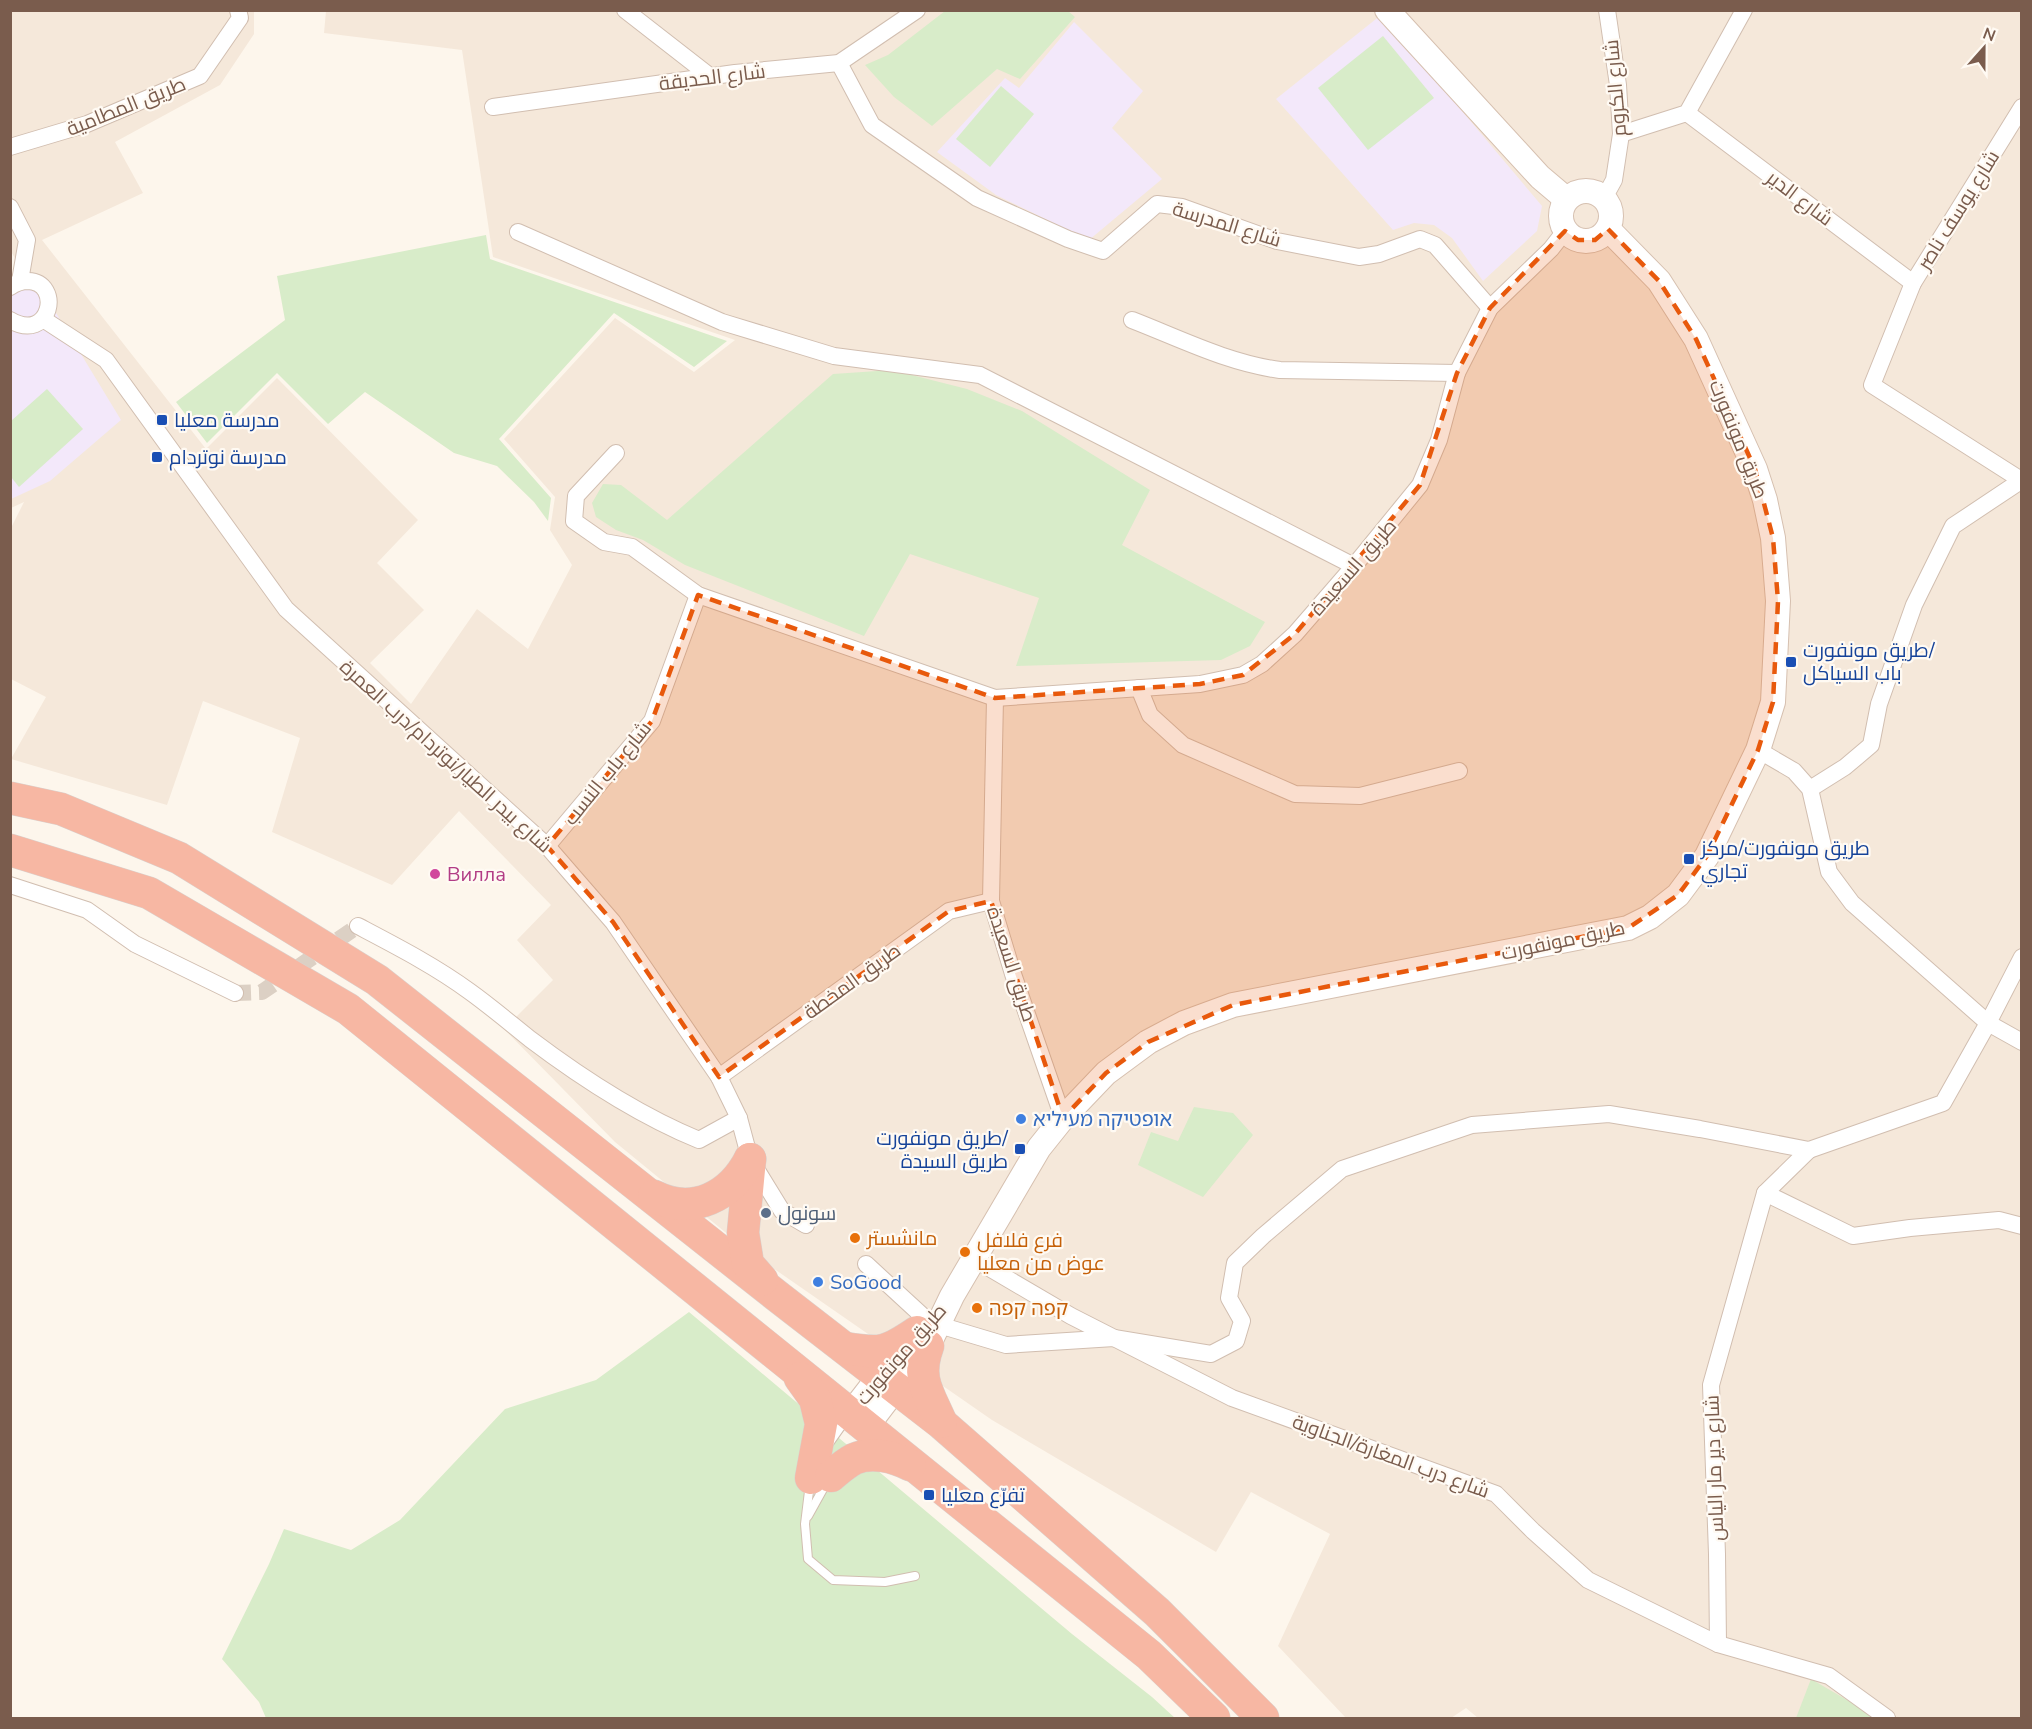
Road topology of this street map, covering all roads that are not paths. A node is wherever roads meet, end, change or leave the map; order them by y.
1 (238, 10) edge
2 (625, 10) edge
3 (917, 10) edge
4 (1388, 10) edge
5 (1606, 10) edge
6 (1744, 10) edge
7 (838, 63) junction
8 (711, 76) junction
9 (493, 107) dead end
10 (2022, 107) edge
11 (1687, 113) junction
12 (1622, 134) junction
13 (10, 147) edge
14 (1604, 198) junction
15 (1566, 199) junction
16 (10, 207) edge
17 (1608, 229) junction
18 (1564, 231) junction
19 (518, 232) dead end
20 (1913, 283) junction
21 (15, 284) edge
22 (1490, 308) junction
23 (43, 319) junction
24 (10, 320) edge
25 (1132, 320) dead end
26 (1457, 374) junction
27 (616, 453) dead end
28 (2021, 480) edge
29 (1354, 566) junction
30 (698, 595) junction
31 (1139, 688) junction
32 (995, 698) junction
33 (1758, 750) junction
34 (1459, 771) dead end
35 (1810, 789) junction
36 (10, 798) edge
37 (547, 846) junction
38 (10, 850) edge
39 (10, 885) edge
40 (991, 901) junction
41 (358, 926) dead end
42 (2022, 957) edge
43 (235, 993) tunnel mouth
44 (1988, 1023) junction
45 (2022, 1042) edge
46 (719, 1077) junction
47 (739, 1118) junction
48 (1063, 1118) junction
49 (1809, 1150) junction
50 (750, 1159) junction
51 (643, 1190) junction
52 (1765, 1193) junction
53 (806, 1225) dead end
54 (2022, 1226) edge
55 (974, 1259) junction
56 (866, 1264) dead end
57 (777, 1296) junction
58 (928, 1331) junction
59 (1114, 1338) junction
60 (845, 1347) junction
61 (792, 1365) junction
62 (887, 1381) junction
63 (941, 1423) junction
64 (857, 1431) junction
65 (919, 1470) junction
66 (821, 1477) junction
67 (806, 1519) junction
68 (915, 1576) dead end
69 (1718, 1644) junction
70 (1214, 1719) edge
71 (1263, 1719) edge
72 (1887, 1719) edge

1 - 13 street, طريق المطامية
2 - 8 street
3 - 7 street, شارع الحديقة
4 - 15 main road
5 - 12 street, شارع الكروم
6 - 11 street
7 - 8 street, شارع الحديقة
7 - 22 street, شارع المدرسة
8 - 9 street, شارع الحديقة
10 - 20 street, شارع يوسف ناصر
11 - 12 street
11 - 20 street, شارع الدير
12 - 14 street, شارع الكروم
14 - 15 main road
14 - 17 main road
15 - 18 main road
16 - 21 street
17 - 18 main road
17 - 33 main road, طريق مونفورت
18 - 22 street, طريق السعيدة
19 - 29 street
20 - 28 street, شارع يوسف ناصر
21 - 23 street
22 - 26 street, طريق السعيدة
23 - 24 street
23 - 37 street, شارع بيدر الطيار/نوتردام/درب العمرة
25 - 26 street
26 - 29 street, طريق السعيدة
27 - 30 street, طريق السعيدة
28 - 35 street
29 - 31 street, طريق السعيدة
30 - 32 street, طريق السعيدة
30 - 37 street, شارع باب النسب
31 - 32 street, طريق السعيدة
31 - 34 street
32 - 40 street, طريق السعيدة
33 - 35 street
33 - 48 main road, طريق مونفورت
35 - 44 street
36 - 51 highway
37 - 46 street, شارع بيدر الطيار/نوتردام/درب العمرة
38 - 61 highway
39 - 43 street
40 - 46 street, طريق المخطة
40 - 48 street, طريق السعيدة
41 - 47 street
42 - 44 street
44 - 45 street
44 - 49 street
46 - 47 street, شارع بيدر الطيار/نوتردام/درب العمرة
47 - 50 street, شارع بيدر الطيار/نوتردام/درب العمرة
48 - 55 main road, طريق مونفورت
49 - 52 street, شارع دير مار الياس
49 - 59 street
50 - 51 highway
50 - 53 street, شارع بيدر الطيار/نوتردام/درب العمرة
50 - 57 highway
51 - 57 highway
52 - 54 street
52 - 69 street, شارع دير مار الياس
55 - 58 main road, طريق مونفورت
55 - 59 street, شارع درب المغارة/الجناوية
56 - 58 street
57 - 60 highway
58 - 59 street
58 - 60 highway
58 - 62 main road, طريق مونفورت
58 - 63 highway
59 - 69 street, شارع درب المغارة/الجناوية
60 - 62 highway
61 - 64 highway
61 - 66 highway
62 - 63 highway
62 - 64 main road, طريق مونفورت
63 - 71 highway
64 - 65 highway
64 - 66 lane
64 - 66 lane
65 - 66 highway
65 - 70 highway
66 - 67 lane
66 - 67 lane
67 - 68 lane
69 - 72 street, شارع درب المغارة/الجناوية

